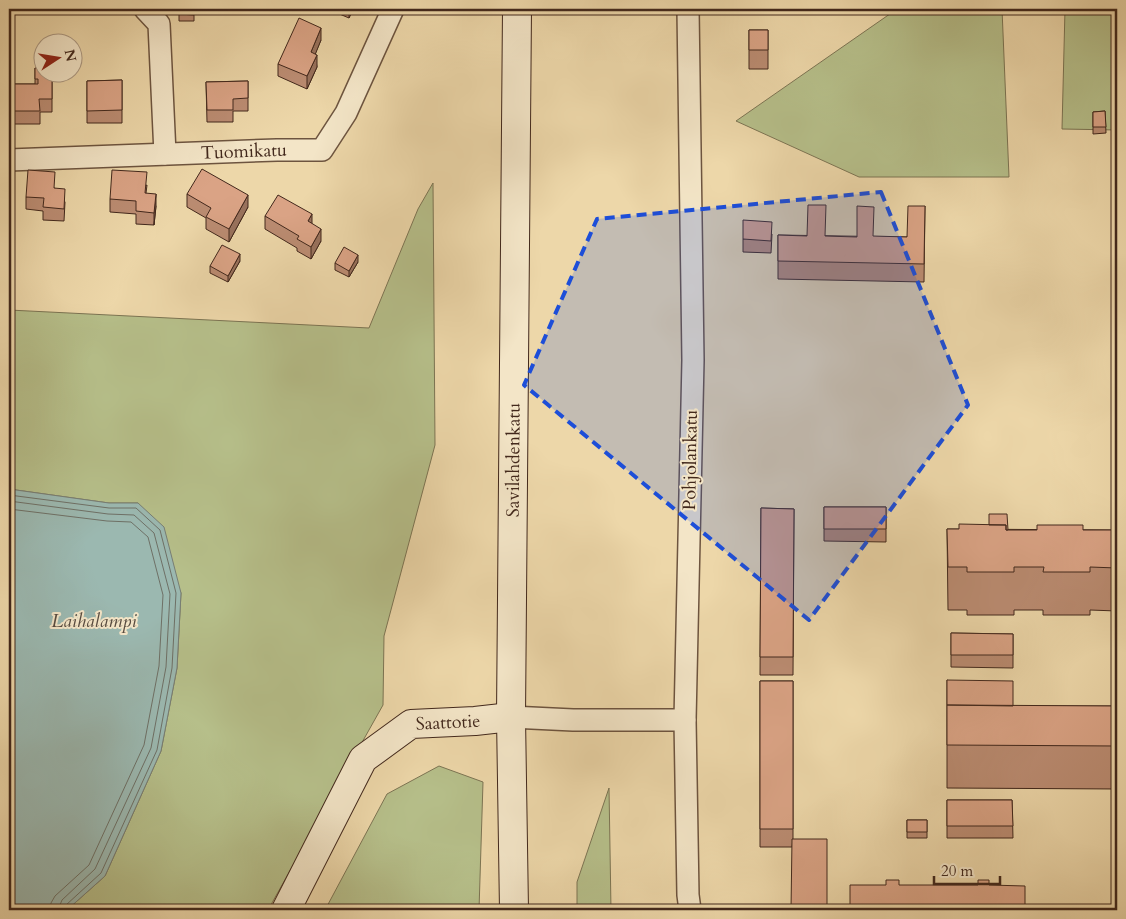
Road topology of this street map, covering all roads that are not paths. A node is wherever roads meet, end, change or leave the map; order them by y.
1 (145, 9) edge
2 (517, 9) edge
3 (688, 9) edge
4 (393, 10) edge
5 (165, 154) junction
6 (9, 160) edge
7 (511, 717) junction
8 (685, 720) junction
9 (286, 910) edge
10 (514, 910) edge
11 (690, 910) edge

1 - 5 street
2 - 7 main road, Savilahdenkatu
3 - 8 street, Pohjolankatu
4 - 5 street, Tuomikatu
5 - 6 street, Tuomikatu
7 - 8 street, Saattotie
7 - 9 main road, Saattotie
7 - 10 main road, Savilahdenkatu
8 - 11 street, Pohjolankatu

